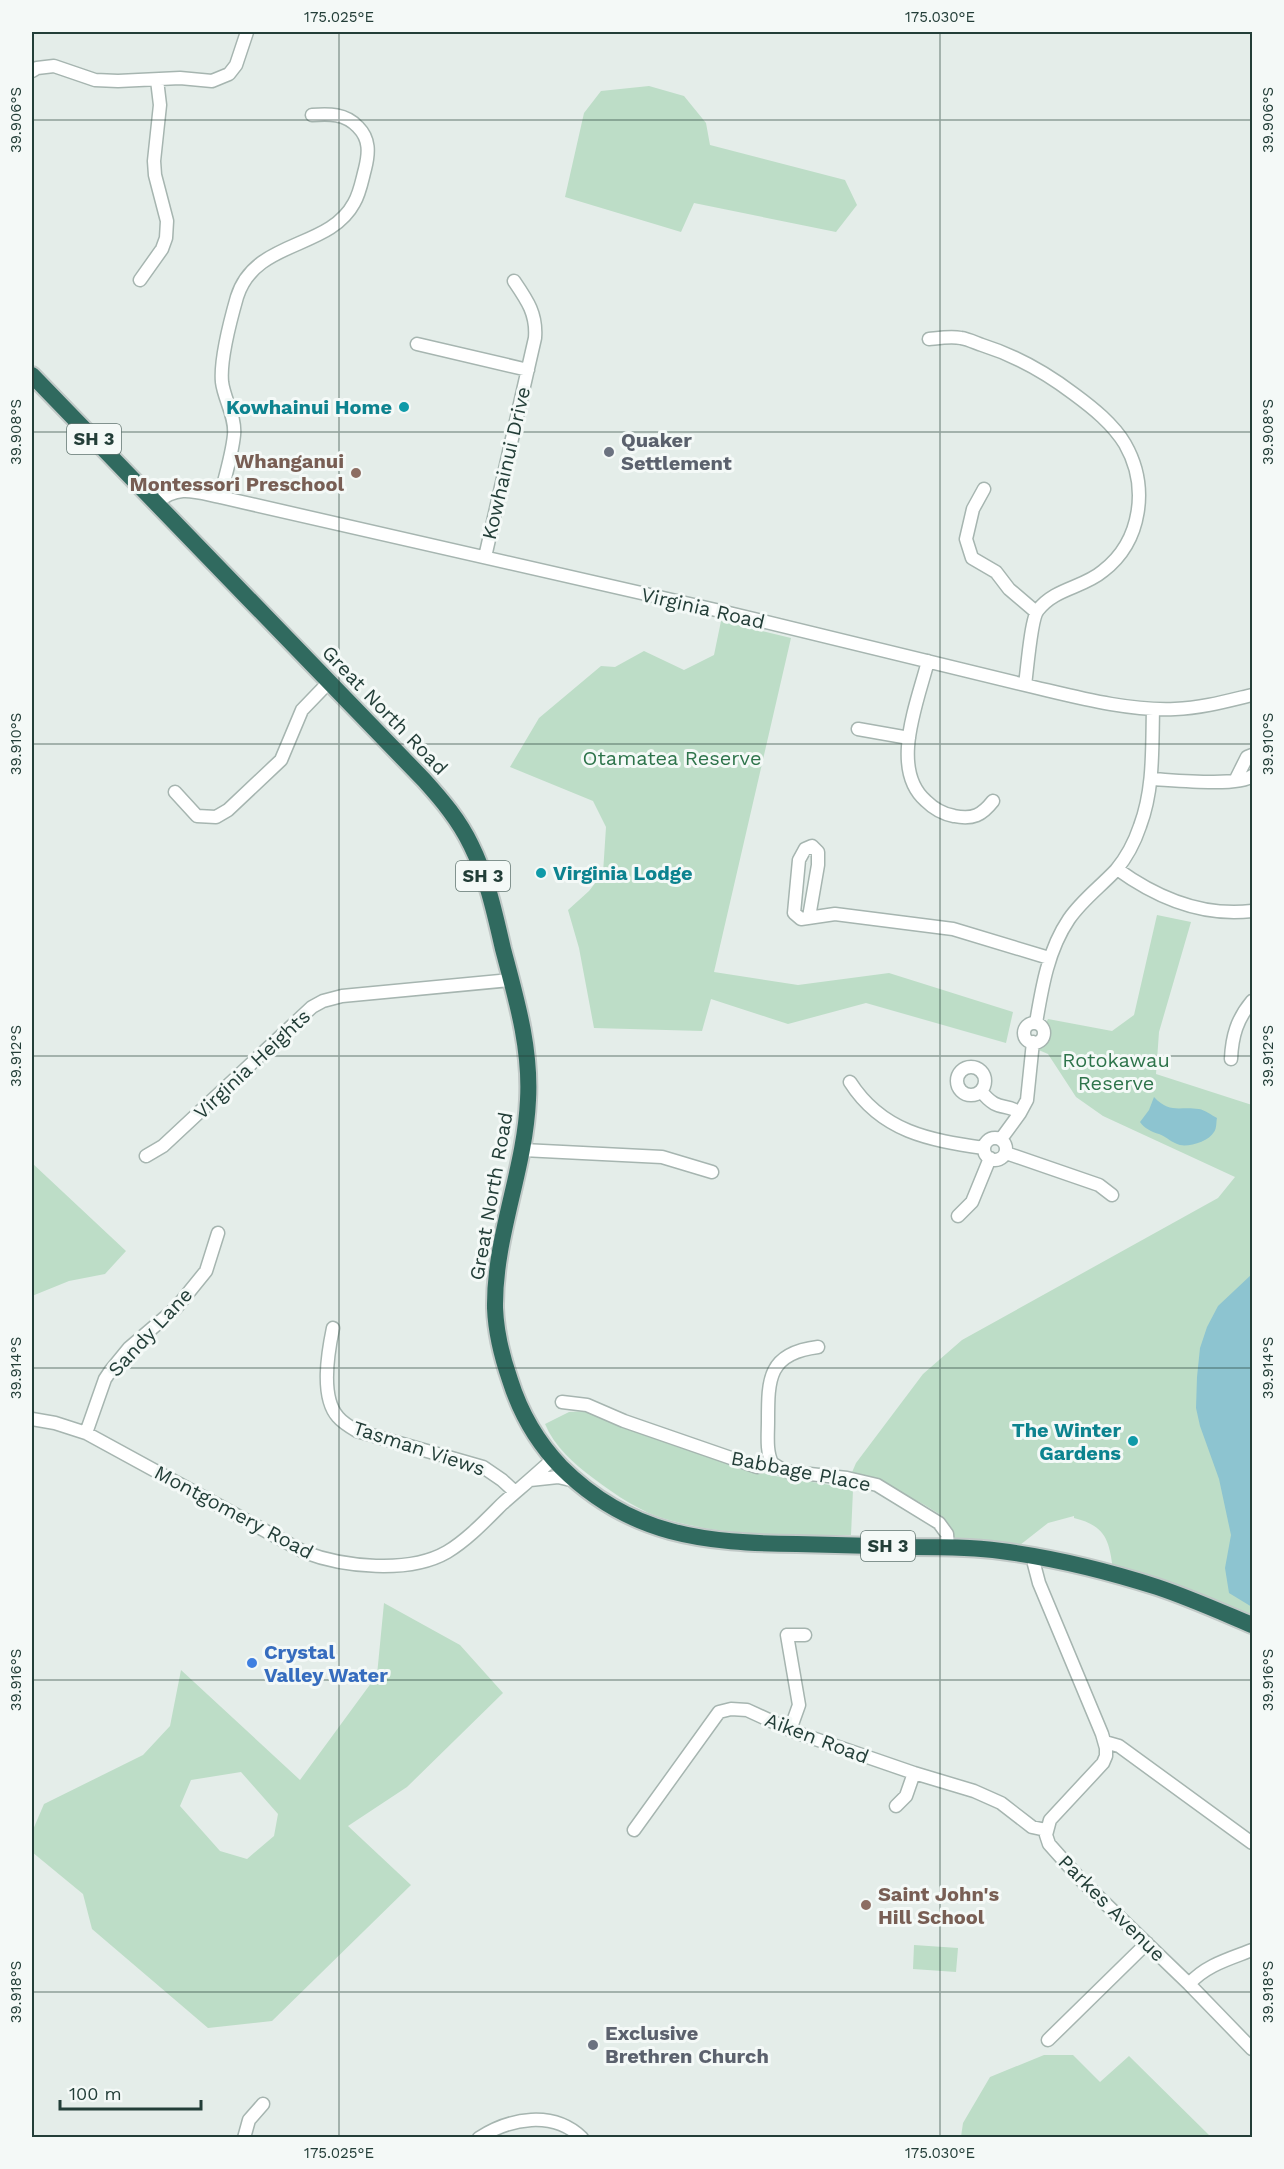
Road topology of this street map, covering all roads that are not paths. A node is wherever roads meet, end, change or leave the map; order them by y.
1 (247, 32) edge
2 (32, 71) edge
3 (158, 80) junction
4 (312, 116) dead end
5 (140, 280) dead end
6 (514, 281) dead end
7 (929, 339) dead end
8 (417, 344) dead end
9 (528, 370) junction
10 (32, 375) edge
11 (984, 489) dead end
12 (220, 497) junction
13 (157, 503) junction
14 (485, 557) junction
15 (1036, 612) junction
16 (928, 661) junction
17 (328, 682) junction
18 (1025, 685) junction
19 (1252, 695) edge
20 (1152, 709) junction
21 (858, 729) dead end
22 (909, 738) junction
23 (1252, 755) edge
24 (1252, 776) edge
25 (1151, 778) junction
26 (1235, 781) junction
27 (175, 792) dead end
28 (993, 801) dead end
29 (1117, 868) junction
30 (1252, 911) edge
31 (810, 912) junction
32 (1049, 958) junction
33 (511, 980) junction
34 (1252, 1001) edge
35 (1231, 1059) dead end
36 (850, 1082) dead end
37 (981, 1091) dead end
38 (1020, 1113) junction
39 (1000, 1139) junction
40 (523, 1150) junction
41 (987, 1153) junction
42 (1006, 1153) junction
43 (146, 1156) dead end
44 (712, 1172) dead end
45 (1112, 1195) dead end
46 (958, 1216) dead end
47 (218, 1233) dead end
48 (333, 1328) dead end
49 (818, 1347) dead end
50 (562, 1402) dead end
51 (32, 1419) edge
52 (86, 1433) junction
53 (553, 1459) junction
54 (772, 1463) junction
55 (529, 1480) junction
56 (576, 1482) junction
57 (515, 1492) junction
58 (948, 1547) junction
59 (1034, 1556) junction
60 (1252, 1625) edge
61 (805, 1635) dead end
62 (790, 1730) junction
63 (1105, 1742) junction
64 (914, 1773) junction
65 (896, 1806) dead end
66 (634, 1830) dead end
67 (1046, 1830) junction
68 (1252, 1843) edge
69 (1147, 1943) junction
70 (1252, 1950) edge
71 (1189, 1984) junction
72 (1048, 2040) dead end
73 (1252, 2049) edge
74 (263, 2104) dead end
75 (244, 2138) edge
76 (479, 2138) edge
77 (582, 2138) edge

1 - 3 street
2 - 3 street
3 - 5 street
4 - 12 street
6 - 9 street, Kowhainui Drive
7 - 15 street
8 - 9 street, Kowhainui Drive
9 - 14 street, Kowhainui Drive
10 - 13 highway, Great North Road / SH 3
11 - 15 street
12 - 13 street, Virginia Road
12 - 14 street, Virginia Road
13 - 17 highway, Great North Road / SH 3
14 - 16 street, Virginia Road
15 - 18 street
16 - 18 street, Virginia Road
16 - 22 street
17 - 27 street
17 - 33 highway, Great North Road / SH 3
18 - 20 street, Virginia Road
19 - 20 street, Virginia Road
20 - 25 street
21 - 22 street
22 - 28 street
23 - 26 street
24 - 26 street
25 - 26 street
25 - 29 street
29 - 30 street
29 - 32 street
31 - 31 street
31 - 32 street
32 - 38 street
33 - 40 highway, Great North Road / SH 3
33 - 43 street, Virginia Heights
34 - 35 street
36 - 41 street
37 - 38 street
38 - 39 street
39 - 41 street
39 - 42 street
40 - 44 street
40 - 53 highway, Great North Road / SH 3
41 - 42 street
41 - 46 street
42 - 45 street
47 - 52 street, Sandy Lane
48 - 57 street, Tasman Views
49 - 54 street
50 - 54 street, Babbage Place
51 - 52 street, Montgomery Road
52 - 57 street, Montgomery Road
53 - 55 street, Montgomery Road
53 - 56 highway, Great North Road / SH 3
54 - 58 street, Babbage Place
55 - 56 street
55 - 57 street, Montgomery Road
56 - 58 highway, Great North Road / SH 3
58 - 59 highway, Great North Road / SH 3
59 - 60 highway, Great North Road / SH 3
59 - 63 street
61 - 62 street
62 - 64 street, Aiken Road
62 - 66 street, Aiken Road
63 - 67 street
63 - 68 street
64 - 65 street
64 - 67 street, Aiken Road
67 - 69 street, Parkes Avenue
69 - 71 street, Parkes Avenue
69 - 72 street
70 - 71 street
71 - 73 street, Parkes Avenue
74 - 75 street
76 - 77 street

